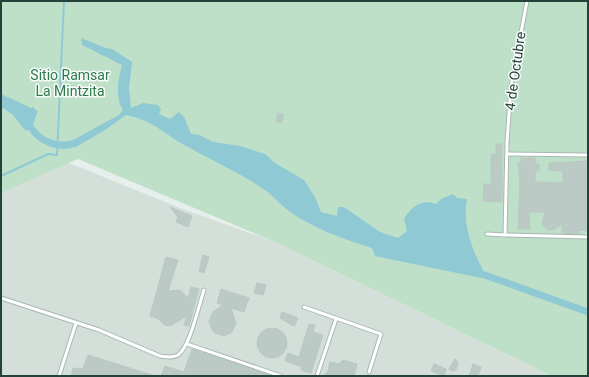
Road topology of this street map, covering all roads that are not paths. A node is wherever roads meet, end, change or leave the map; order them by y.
1 (527, 1) edge
2 (507, 154) junction
3 (588, 155) edge
4 (487, 234) dead end
5 (505, 235) junction
6 (588, 237) edge
7 (204, 290) dead end
8 (1, 298) edge
9 (304, 308) dead end
10 (336, 319) junction
11 (76, 323) junction
12 (187, 344) junction
13 (369, 372) dead end
14 (58, 376) edge
15 (281, 376) edge
16 (317, 376) edge

1 - 2 lane, 4 de Octubre
2 - 3 lane
2 - 5 lane, 4 de Octubre
4 - 5 lane
5 - 6 lane
7 - 12 lane
8 - 11 lane
9 - 10 lane
10 - 13 lane
10 - 16 lane
11 - 12 lane
11 - 14 lane
12 - 15 lane

